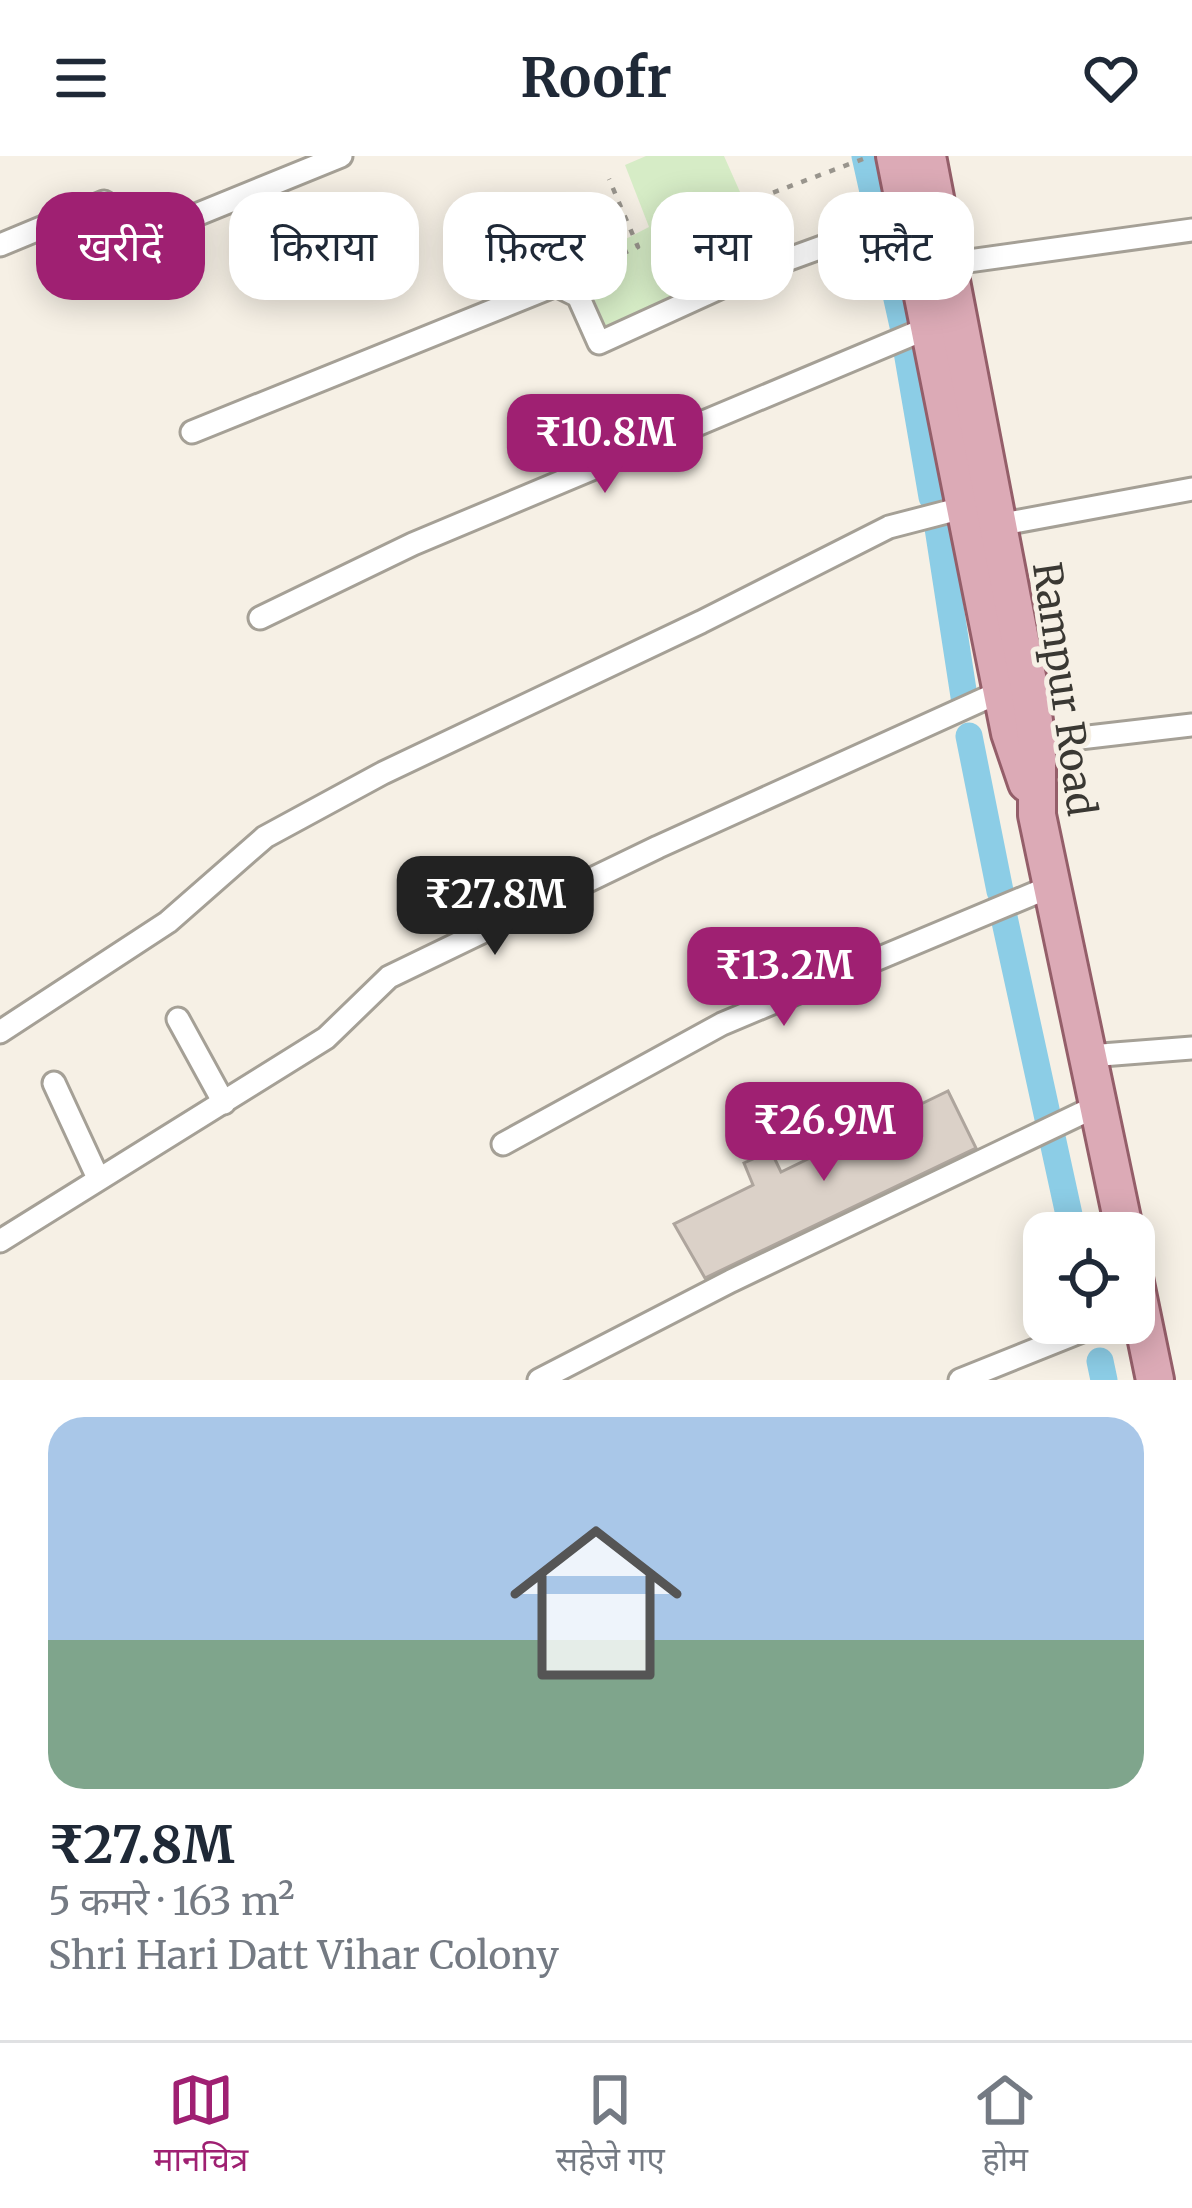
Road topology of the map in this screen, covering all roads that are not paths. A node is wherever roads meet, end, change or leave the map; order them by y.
1 (341, 156) edge
2 (927, 156) edge
3 (877, 158) edge
4 (890, 192) edge
5 (933, 192) edge
6 (1192, 230) edge
7 (0, 245) edge
8 (818, 247) edge
9 (974, 260) edge
10 (923, 300) edge
11 (953, 300) edge
12 (930, 327) junction
13 (192, 432) dead end
14 (1192, 489) edge
15 (966, 507) junction
16 (998, 525) junction
17 (260, 618) dead end
18 (1002, 692) junction
19 (1192, 725) edge
20 (1037, 742) junction
21 (1037, 814) junction
22 (1052, 886) junction
23 (178, 1019) dead end
24 (0, 1032) edge
25 (1192, 1048) edge
26 (1089, 1056) junction
27 (54, 1083) dead end
28 (224, 1103) junction
29 (1101, 1104) junction
30 (503, 1144) dead end
31 (98, 1178) junction
32 (1121, 1212) edge
33 (0, 1241) edge
34 (1050, 1344) edge
35 (1147, 1344) edge
36 (539, 1380) edge
37 (960, 1380) edge
38 (1155, 1380) edge

1 - 7 street
2 - 5 main road, Rampur Road
3 - 4 main road
6 - 9 street
8 - 13 street
10 - 12 main road
11 - 16 main road, Rampur Road
12 - 15 main road
12 - 17 street
14 - 16 street
15 - 18 main road
15 - 24 street
16 - 20 main road, Rampur Road
18 - 21 main road
18 - 28 street
19 - 20 street
20 - 21 main road, Rampur Road
21 - 22 main road, Rampur Road
22 - 26 main road, Rampur Road
22 - 30 street
23 - 28 street
25 - 26 street
26 - 29 main road, Rampur Road
27 - 31 street
28 - 31 street
29 - 32 main road, Rampur Road
29 - 36 street
31 - 33 street
34 - 37 street
35 - 38 main road

